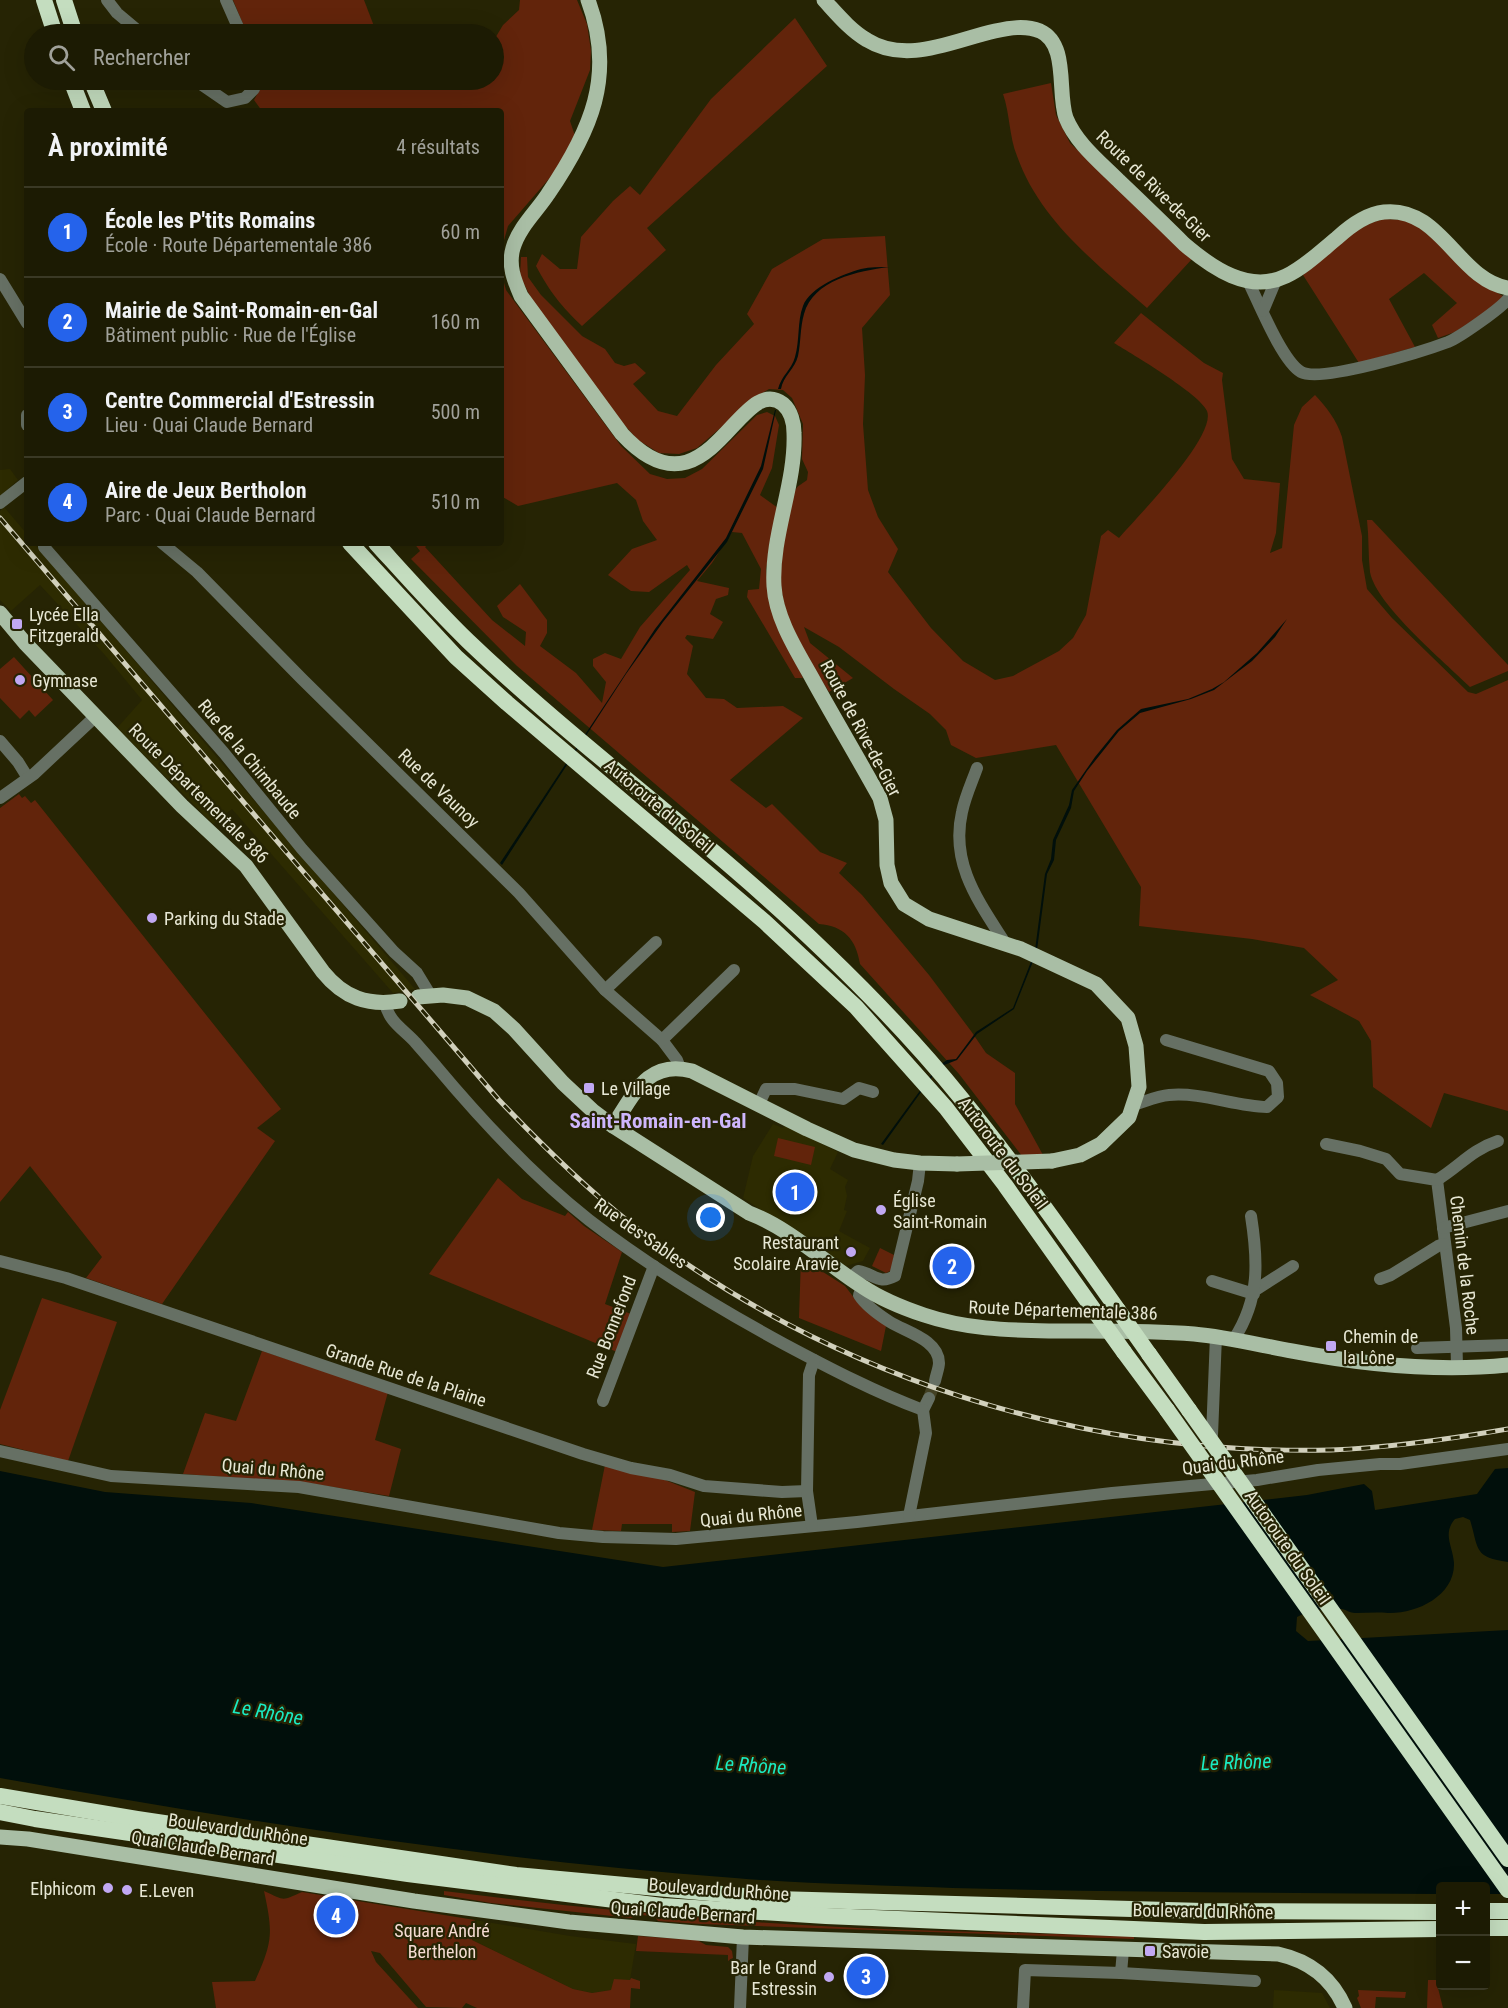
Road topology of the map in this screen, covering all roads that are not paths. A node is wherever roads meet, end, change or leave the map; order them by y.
1 (44, 0) edge
2 (63, 0) edge
3 (107, 0) edge
4 (226, 0) edge
5 (588, 0) edge
6 (824, 0) edge
7 (52, 24) edge
8 (71, 24) edge
9 (130, 24) edge
10 (237, 24) edge
11 (75, 90) edge
12 (96, 90) edge
13 (208, 90) edge
14 (254, 90) edge
15 (230, 106) edge
16 (82, 108) edge
17 (103, 108) edge
18 (0, 279) edge
19 (1276, 280) junction
20 (1248, 281) junction
21 (1508, 288) edge
22 (1508, 299) edge
23 (1263, 311) junction
24 (24, 318) edge
25 (24, 484) edge
26 (0, 503) edge
27 (44, 546) edge
28 (166, 546) edge
29 (353, 546) edge
30 (379, 546) edge
31 (0, 613) edge
32 (96, 716) junction
33 (0, 741) edge
34 (977, 768) dead end
35 (28, 778) junction
36 (0, 798) edge
37 (656, 942) dead end
38 (1005, 944) junction
39 (734, 970) dead end
40 (605, 990) junction
41 (425, 996) joint
42 (393, 1002) joint
43 (662, 1040) junction
44 (1166, 1040) dead end
45 (680, 1068) junction
46 (873, 1092) dead end
47 (759, 1104) junction
48 (1133, 1105) junction
49 (613, 1126) junction
50 (1498, 1141) dead end
51 (1326, 1144) dead end
52 (920, 1163) junction
53 (1437, 1180) junction
54 (1508, 1211) edge
55 (1251, 1216) dead end
56 (1443, 1228) junction
57 (1444, 1244) junction
58 (0, 1261) edge
59 (654, 1266) junction
60 (1293, 1266) dead end
61 (1380, 1279) dead end
62 (1212, 1281) dead end
63 (856, 1282) junction
64 (1254, 1292) junction
65 (1216, 1336) junction
66 (1234, 1339) junction
67 (1508, 1345) edge
68 (1457, 1346) junction
69 (1417, 1348) dead end
70 (814, 1360) junction
71 (1508, 1365) edge
72 (1457, 1366) junction
73 (935, 1381) tunnel mouth
74 (929, 1398) tunnel mouth
75 (603, 1401) dead end
76 (923, 1410) junction
77 (1212, 1436) dead end
78 (1508, 1449) edge
79 (0, 1451) edge
80 (807, 1491) junction
81 (909, 1516) junction
82 (812, 1527) junction
83 (0, 1796) edge
84 (0, 1812) edge
85 (0, 1837) edge
86 (1508, 1859) edge
87 (1508, 1890) edge
88 (1490, 1911) edge
89 (1508, 1911) edge
90 (1436, 1912) edge
91 (1490, 1928) edge
92 (1508, 1928) edge
93 (1436, 1929) edge
94 (743, 1937) junction
95 (1123, 1950) junction
96 (1121, 1973) junction
97 (1255, 1981) dead end
98 (740, 2008) edge
99 (1023, 2008) edge
100 (1345, 2008) edge

1 - 7 highway
2 - 8 highway
3 - 9 street
4 - 10 street
5 - 38 main road, Route de Rive-de-Gier
6 - 20 main road, Route de Rive-de-Gier
11 - 16 highway
12 - 17 highway
13 - 15 street
14 - 15 street
18 - 24 street
19 - 20 main road, Route de Rive-de-Gier
19 - 21 main road, Route de Rive-de-Gier
19 - 23 street
20 - 23 street
22 - 23 street
25 - 26 street
27 - 41 street, Rue de la Chimbaude
28 - 40 street, Rue de Vaunoy
29 - 87 highway, Autoroute du Soleil, bridge
30 - 86 highway, Autoroute du Soleil, bridge
31 - 32 main road, Route Départementale 386
32 - 35 street
32 - 42 main road, Route Départementale 386
33 - 35 street
34 - 38 street
35 - 36 street
37 - 40 street
38 - 48 main road, Route de Rive-de-Gier
39 - 43 street
40 - 43 street, Rue de Vaunoy
41 - 49 main road, Route Départementale 386
42 - 59 street, Rue des Sables
43 - 45 street, Rue de Vaunoy
44 - 48 street
45 - 47 main road, Route de Rive-de-Gier
45 - 49 main road
46 - 47 street
47 - 52 main road, Route de Rive-de-Gier
48 - 52 main road, Route de Rive-de-Gier, bridge
49 - 63 main road, Route Départementale 386
50 - 53 street
51 - 53 street, Chemin de la Roche
52 - 63 street
53 - 56 street, Chemin de la Roche
54 - 56 street
55 - 64 street
56 - 57 street, Chemin de la Roche
57 - 61 street
57 - 68 street, Chemin de la Roche
58 - 80 street, Grande Rue de la Plaine
59 - 70 street, Rue des Sables
59 - 75 street, Rue Bonnefond
60 - 64 street
62 - 64 street
63 - 65 main road, Route Départementale 386
63 - 73 street
64 - 66 street
65 - 66 main road, Route Départementale 386
65 - 77 street
66 - 72 main road, Route Départementale 386
67 - 68 street
68 - 69 street
68 - 72 street, Chemin de la Roche
70 - 76 street, Rue des Sables
70 - 80 street
71 - 72 main road, Route Départementale 386
74 - 76 street
76 - 81 street
78 - 81 street, Quai du Rhône
79 - 82 street, Quai du Rhône
80 - 82 street
81 - 82 street, Quai du Rhône
83 - 90 highway, Boulevard du Rhône
84 - 93 highway, Boulevard du Rhône
85 - 94 main road, Quai Claude Bernard
88 - 89 highway
91 - 92 highway
94 - 95 main road, Quai Claude Bernard
94 - 98 street
95 - 96 street
95 - 100 main road, Quai Claude Bernard
96 - 97 street
96 - 99 street

